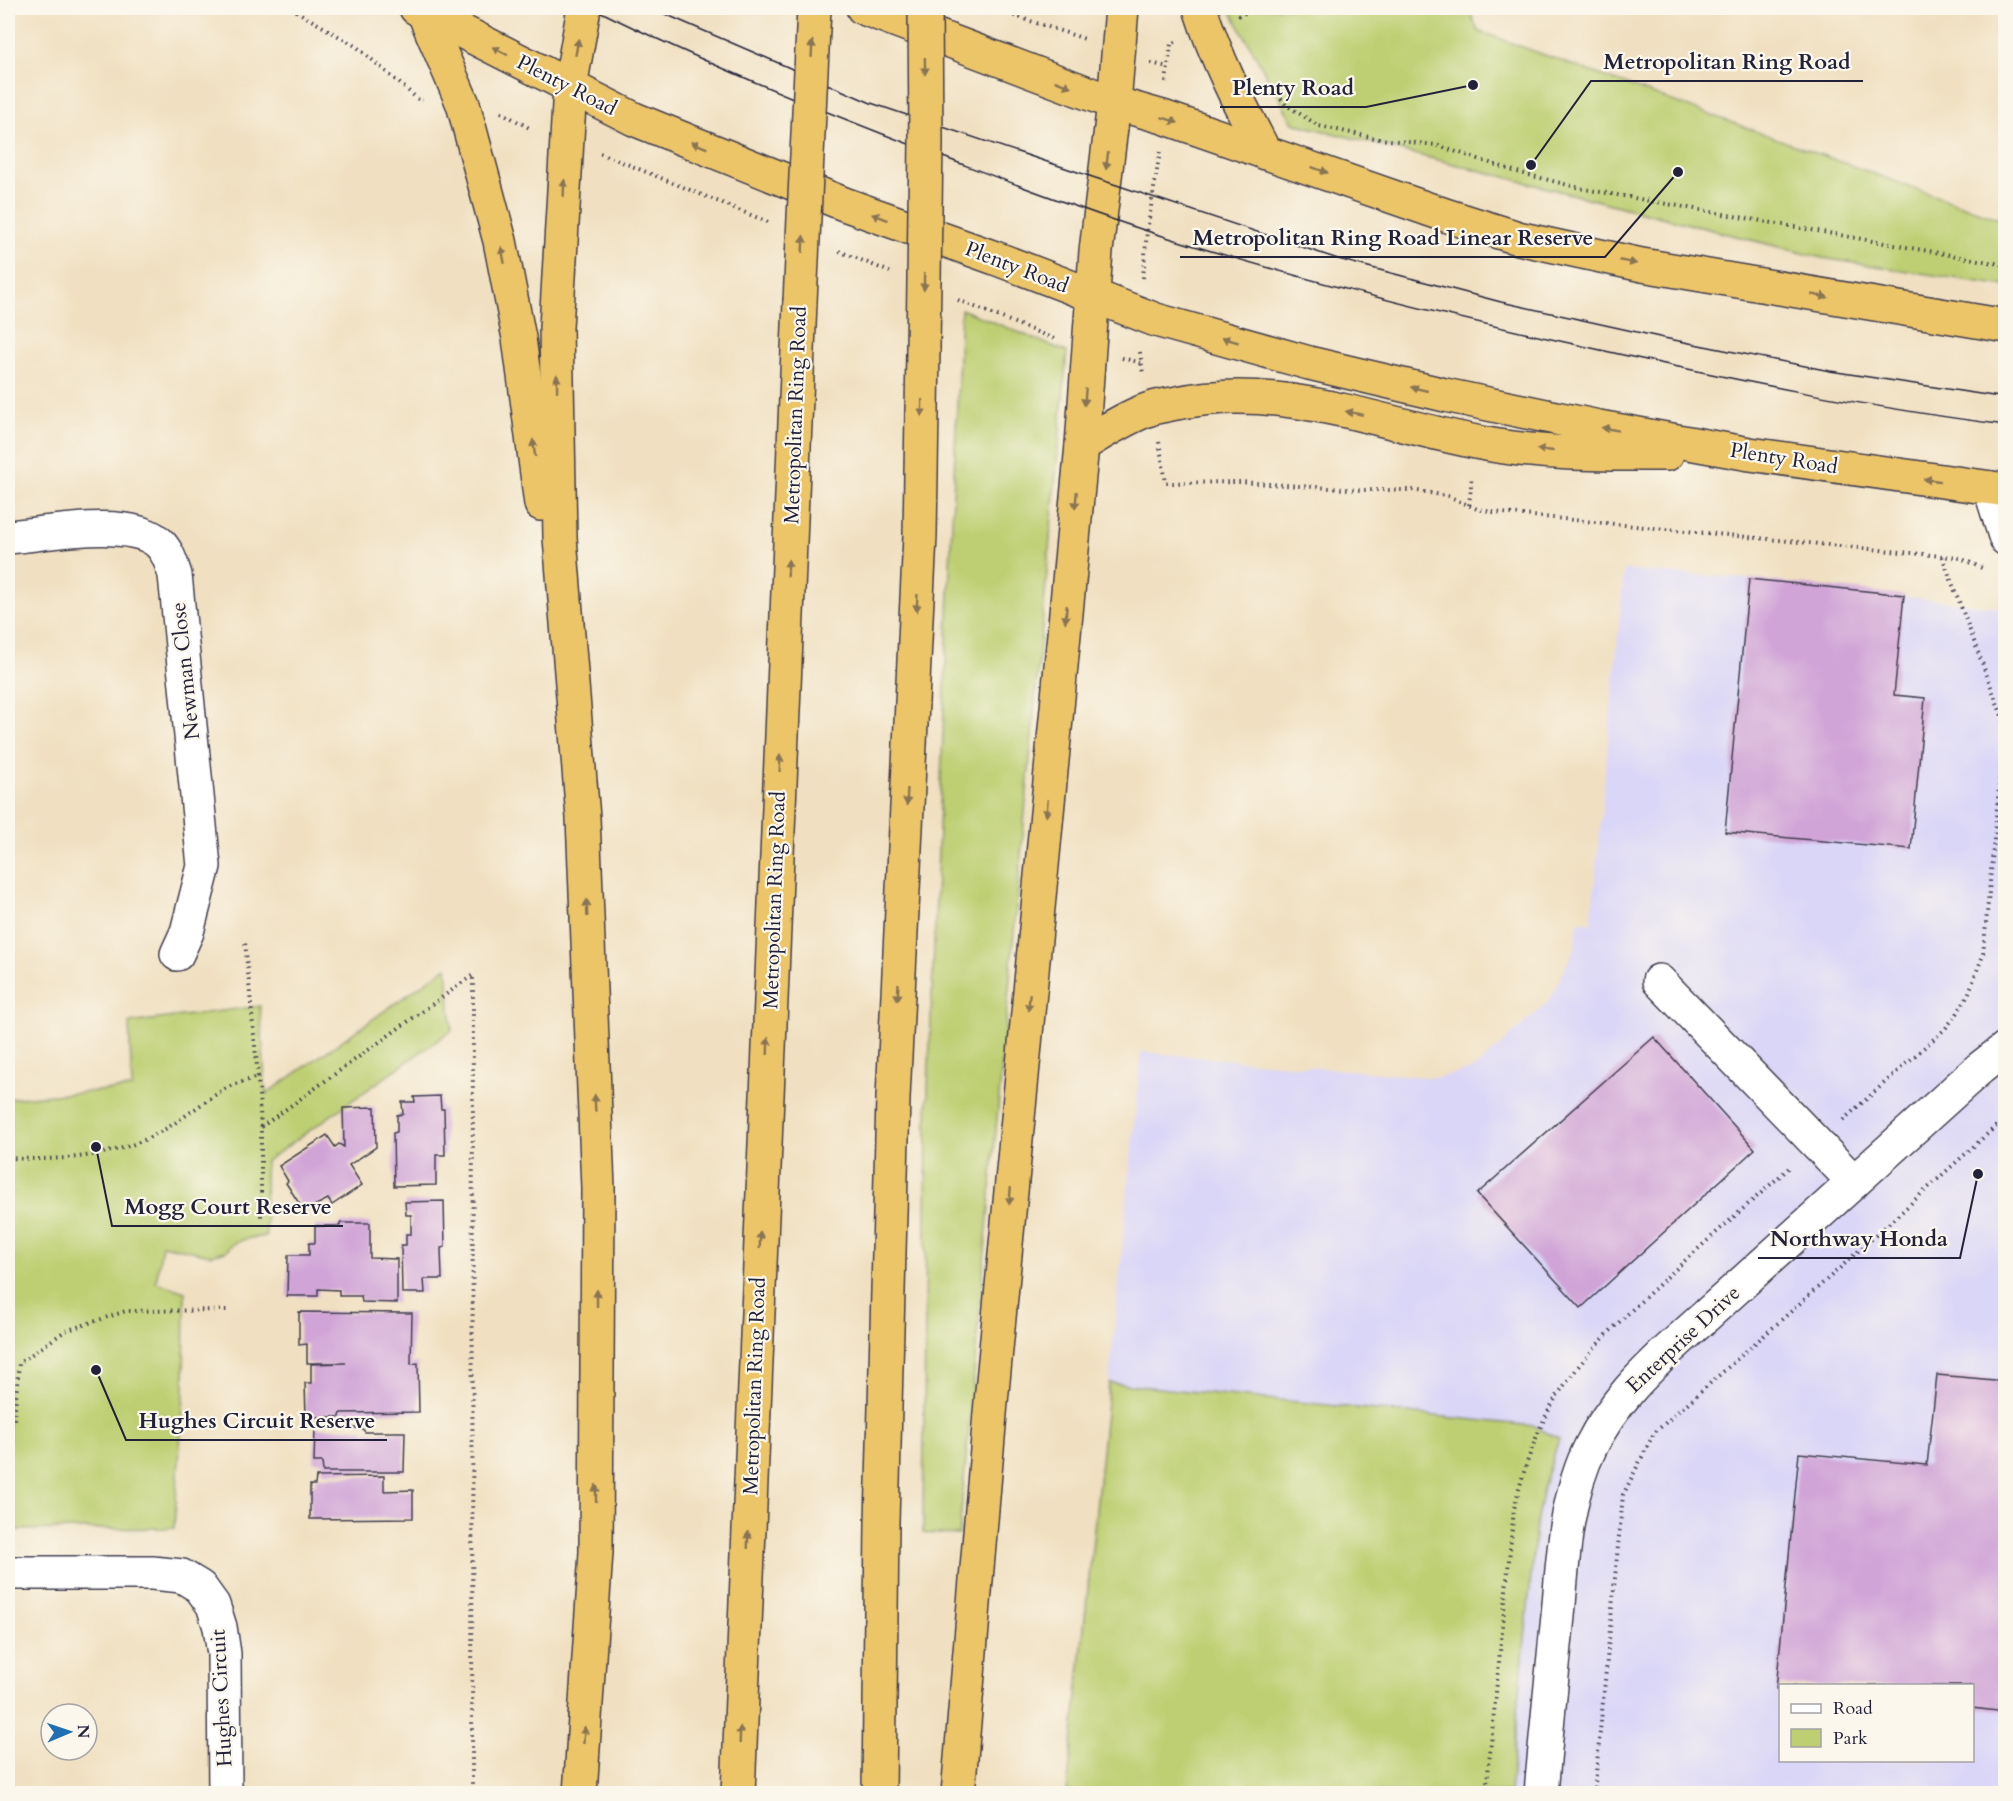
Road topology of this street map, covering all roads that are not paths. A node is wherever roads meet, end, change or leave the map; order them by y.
1 (584, 8) edge
2 (814, 8) edge
3 (863, 8) edge
4 (925, 8) edge
5 (1122, 8) edge
6 (420, 9) edge
7 (1195, 26) edge
8 (570, 87) junction
9 (1114, 103) junction
10 (1265, 153) junction
11 (1093, 296) junction
12 (2006, 326) edge
13 (1082, 445) junction
14 (1750, 454) junction
15 (1998, 489) edge
16 (8, 537) edge
17 (2006, 539) edge
18 (583, 818) junction
19 (177, 954) dead end
20 (1659, 981) dead end
21 (2002, 1047) edge
22 (1854, 1182) junction
23 (8, 1573) edge
24 (225, 1794) edge
25 (580, 1794) edge
26 (738, 1794) edge
27 (879, 1794) edge
28 (958, 1794) edge
29 (1541, 1794) edge

8 -> 1 highway
26 -> 2 highway, Metropolitan Ring Road, bridge
3 -> 9 highway
4 -> 27 highway, bridge
5 - 9 highway
8 -> 6 highway, Plenty Road
18 -> 6 highway
7 - 10 highway
11 -> 8 highway, Plenty Road
18 -> 8 highway
9 -> 10 highway
9 -> 11 highway
10 -> 12 highway
11 -> 13 highway
14 -> 11 highway, Plenty Road
14 -> 13 highway
13 -> 28 highway
15 -> 14 highway, Plenty Road
15 - 17 street
16 - 19 street, Newman Close
25 -> 18 highway
20 - 22 street
21 - 22 street, Enterprise Drive
22 - 29 street, Enterprise Drive
23 - 24 street, Hughes Circuit

